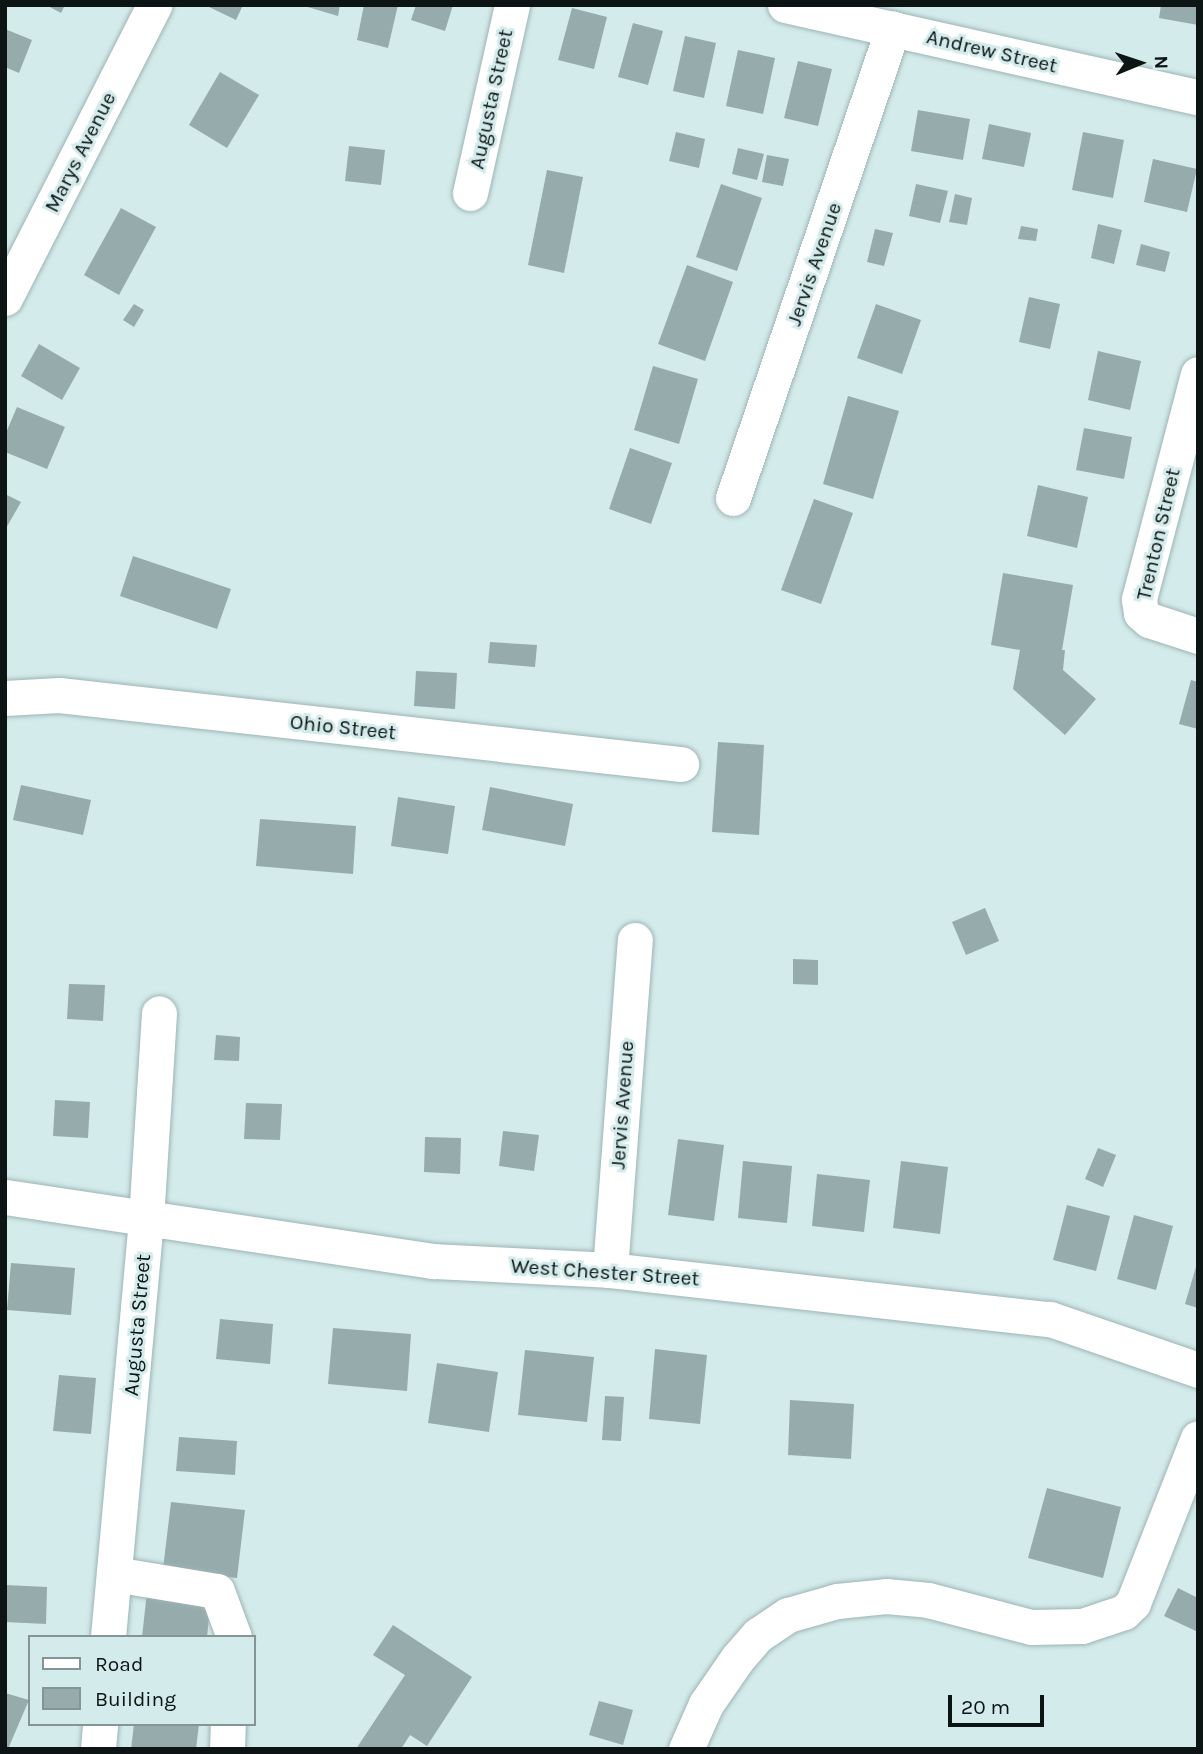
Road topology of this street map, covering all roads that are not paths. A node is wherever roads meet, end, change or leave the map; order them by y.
1 (154, 5) edge
2 (512, 5) edge
3 (785, 5) edge
4 (893, 29) junction
5 (1198, 97) edge
6 (470, 193) dead end
7 (5, 298) edge
8 (1198, 374) edge
9 (733, 498) dead end
10 (1198, 636) edge
11 (5, 698) edge
12 (681, 764) dead end
13 (635, 940) dead end
14 (159, 1013) dead end
15 (5, 1197) edge
16 (146, 1220) junction
17 (610, 1270) junction
18 (1198, 1370) edge
19 (1198, 1438) edge
20 (114, 1574) junction
21 (108, 1635) edge
22 (233, 1635) edge
23 (100, 1726) edge
24 (228, 1726) edge
25 (98, 1749) edge
26 (227, 1749) edge
27 (686, 1749) edge

1 - 7 street, Marys Avenue
2 - 6 street, Augusta Street
3 - 4 street, Andrew Street
4 - 5 street, Andrew Street
4 - 9 street, Jervis Avenue
8 - 10 street, Trenton Street
11 - 12 street, Ohio Street
13 - 17 street, Jervis Avenue
14 - 16 street, Augusta Street
15 - 16 street, West Chester Street
16 - 17 street, West Chester Street
16 - 20 street, Augusta Street
17 - 18 street, West Chester Street
19 - 27 street
20 - 21 street, Augusta Street
20 - 22 street
23 - 25 street
24 - 26 street

